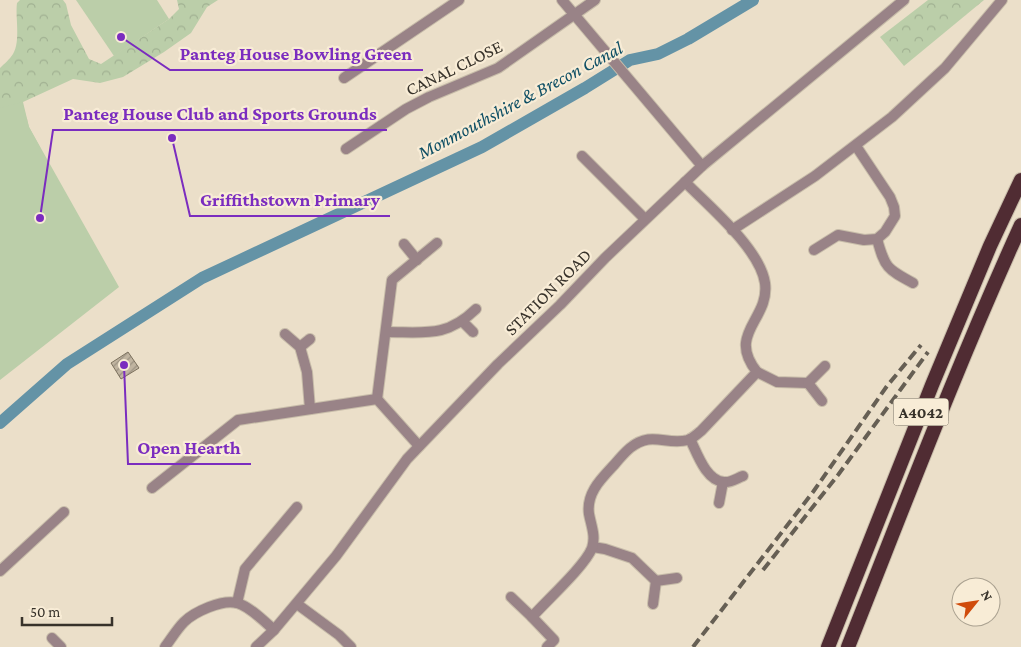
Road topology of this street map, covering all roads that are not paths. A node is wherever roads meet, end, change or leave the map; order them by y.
1 (459, 0) edge
2 (562, 0) edge
3 (595, 0) edge
4 (904, 0) edge
5 (1002, 0) edge
6 (575, 15) junction
7 (344, 78) dead end
8 (856, 146) junction
9 (346, 149) dead end
10 (582, 156) dead end
11 (702, 166) junction
12 (1021, 180) edge
13 (685, 182) junction
14 (645, 219) junction
15 (1021, 225) edge
16 (732, 230) junction
17 (877, 239) junction
18 (438, 243) dead end
19 (404, 244) dead end
20 (814, 250) dead end
21 (417, 260) junction
22 (913, 283) dead end
23 (476, 309) dead end
24 (463, 322) junction
25 (386, 332) junction
26 (473, 332) dead end
27 (285, 334) dead end
28 (310, 339) dead end
29 (300, 347) junction
30 (824, 366) dead end
31 (757, 372) junction
32 (808, 383) junction
33 (377, 399) junction
34 (822, 401) dead end
35 (310, 409) junction
36 (690, 439) junction
37 (419, 446) junction
38 (743, 476) dead end
39 (723, 482) junction
40 (152, 488) dead end
41 (719, 503) dead end
42 (297, 507) dead end
43 (64, 512) dead end
44 (592, 547) junction
45 (0, 570) edge
46 (677, 578) dead end
47 (656, 580) junction
48 (511, 597) dead end
49 (237, 603) junction
50 (297, 604) junction
51 (653, 604) dead end
52 (532, 616) junction
53 (274, 630) junction
54 (52, 638) dead end
55 (554, 645) edge
56 (61, 647) edge
57 (165, 647) edge
58 (256, 647) edge
59 (351, 647) edge
60 (828, 647) edge
61 (848, 647) edge

1 - 7 street
2 - 6 street
3 - 6 street, CANAL CLOSE
4 - 11 street, STATION ROAD
5 - 8 street
6 - 9 street, CANAL CLOSE
6 - 11 street
8 - 16 street
8 - 17 street
10 - 14 street
11 - 13 street, STATION ROAD
12 - 60 highway, A4042
13 - 14 street, STATION ROAD
13 - 16 street
14 - 37 street, STATION ROAD
15 - 61 highway, A4042
16 - 31 street
17 - 20 street
17 - 22 street
18 - 21 street
19 - 21 street
21 - 25 street
23 - 24 street
24 - 25 street
24 - 26 street
25 - 33 street
27 - 29 street
28 - 29 street
29 - 35 street
30 - 32 street
31 - 32 street
31 - 36 street
32 - 34 street
33 - 35 street
33 - 37 street
35 - 40 street
36 - 39 street
36 - 44 street
37 - 50 street, STATION ROAD
38 - 39 street
39 - 41 street
42 - 49 street
43 - 45 street
44 - 47 street
44 - 52 street
46 - 47 street
47 - 51 street
48 - 52 street
49 - 53 street
49 - 57 street
50 - 53 street, STATION ROAD
50 - 59 street
52 - 55 street
53 - 58 street, STATION ROAD
54 - 56 street

